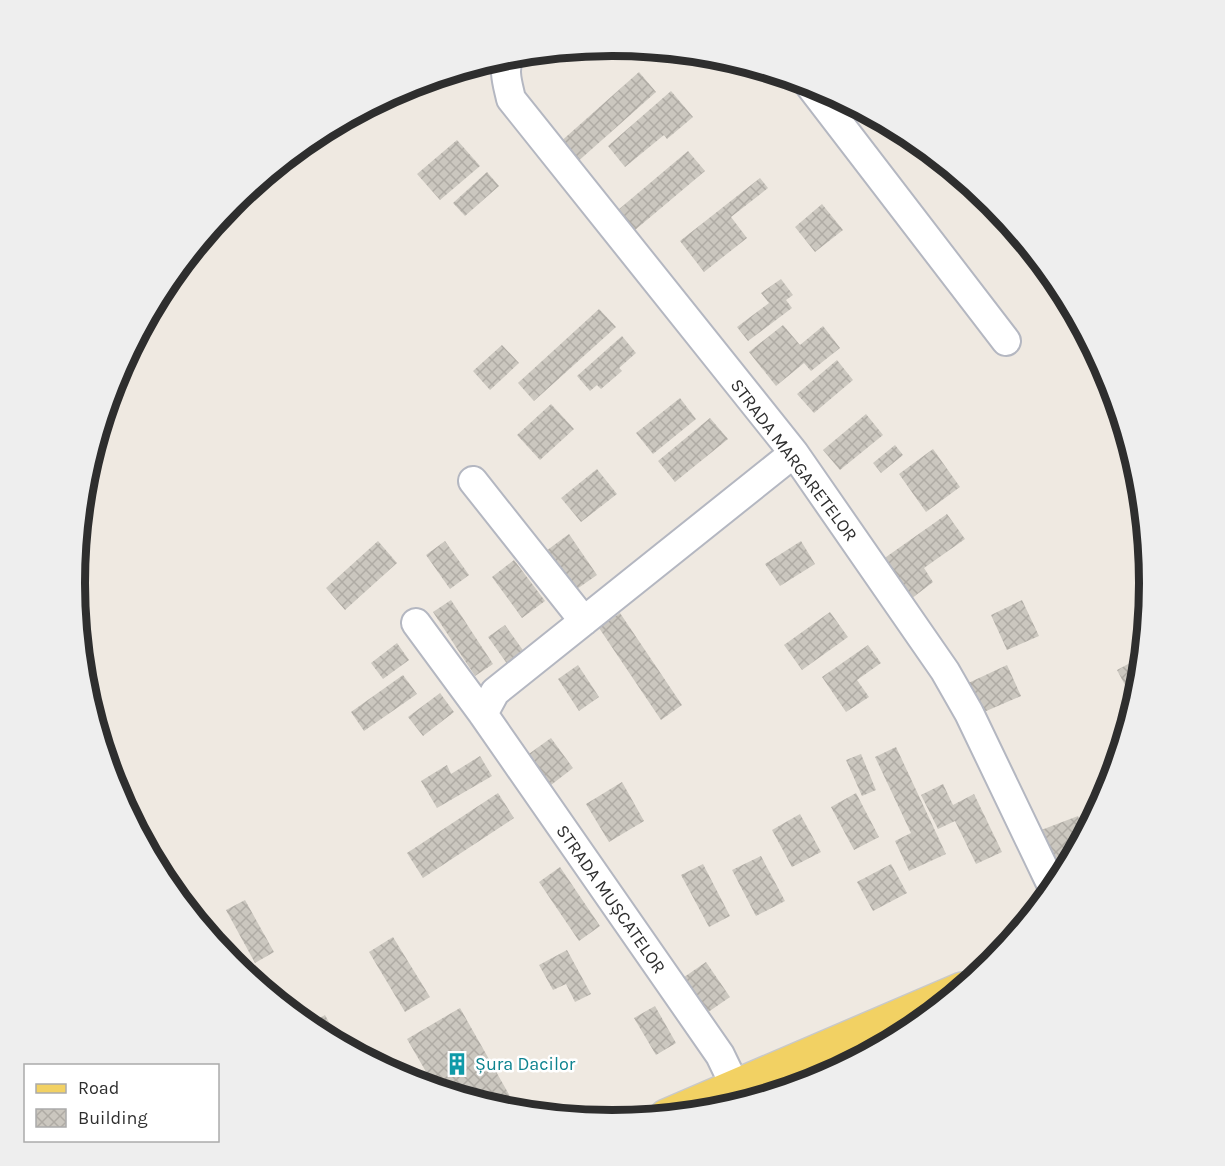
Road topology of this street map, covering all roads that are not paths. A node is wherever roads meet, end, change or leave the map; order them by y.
1 (507, 67) edge
2 (820, 99) edge
3 (1006, 341) dead end
4 (794, 453) junction
5 (473, 481) dead end
6 (584, 621) junction
7 (417, 623) dead end
8 (483, 714) junction
9 (1049, 879) edge
10 (934, 1001) edge
11 (735, 1086) junction
12 (694, 1104) edge

1 - 4 street, STRADA MARGARETELOR
2 - 3 street
4 - 6 street
4 - 9 street, STRADA MARGARETELOR
5 - 6 street
6 - 8 street
7 - 8 street, STRADA MUȘCATELOR
8 - 11 street, STRADA MUȘCATELOR
10 - 11 main road
11 - 12 main road

